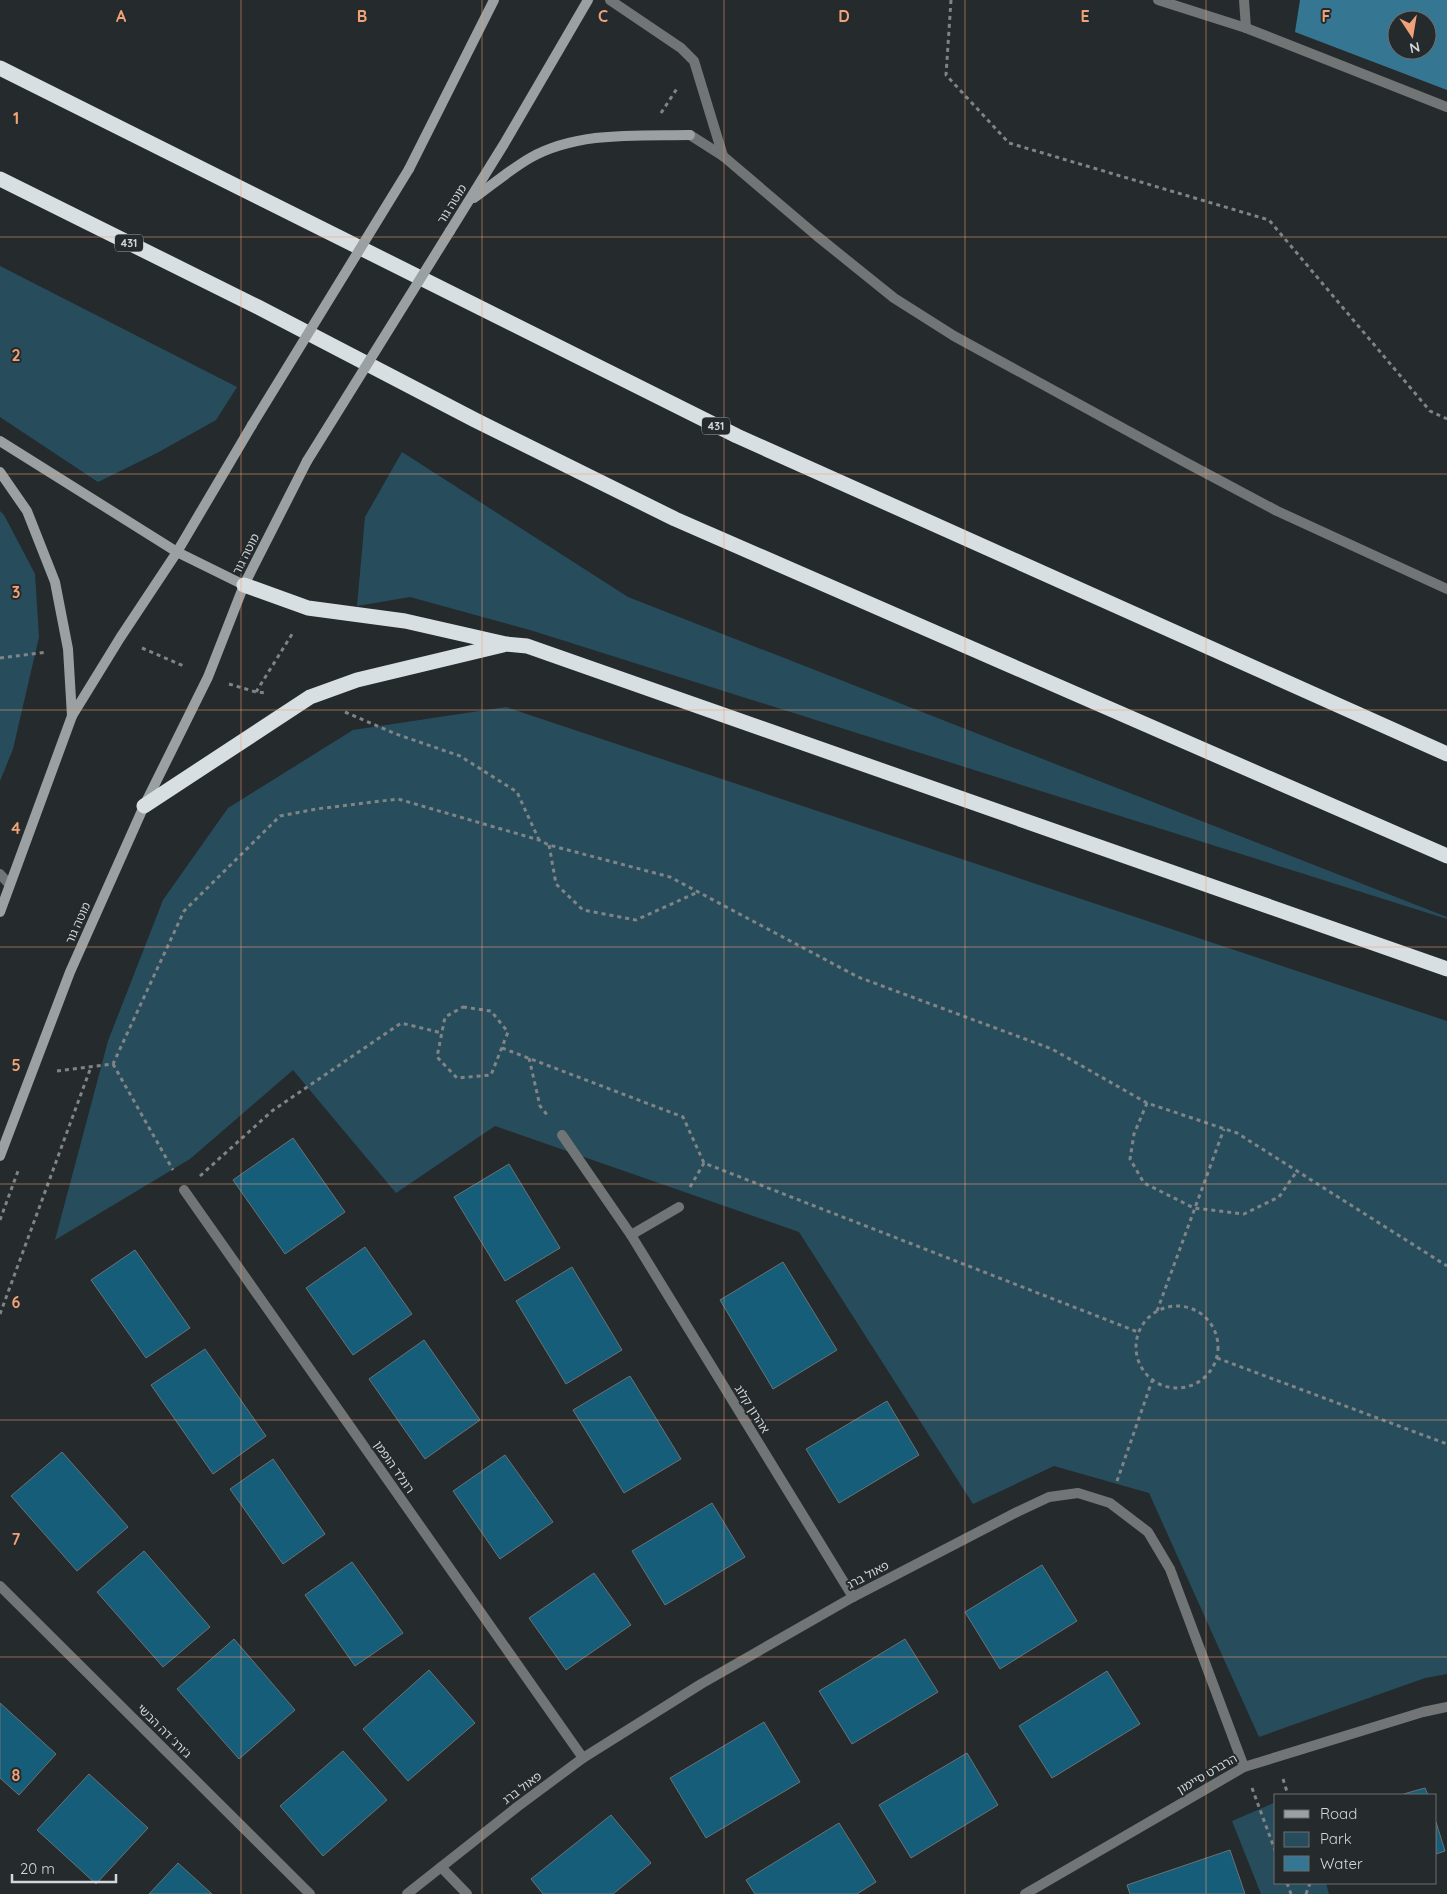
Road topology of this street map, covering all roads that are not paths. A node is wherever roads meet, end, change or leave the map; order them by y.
1 (494, 0) edge
2 (588, 0) edge
3 (610, 0) edge
4 (1158, 0) edge
5 (1244, 0) edge
6 (1246, 28) junction
7 (0, 68) edge
8 (1447, 107) edge
9 (690, 135) joint
10 (724, 156) junction
11 (0, 179) edge
12 (469, 202) junction
13 (0, 441) edge
14 (0, 472) edge
15 (177, 552) junction
16 (244, 586) junction
17 (1447, 589) edge
18 (506, 644) junction
19 (72, 716) junction
20 (1447, 754) edge
21 (144, 806) junction
22 (1447, 856) edge
23 (0, 874) edge
24 (10, 884) junction
25 (0, 912) edge
26 (1447, 969) edge
27 (562, 1135) road end
28 (0, 1156) edge
29 (184, 1190) road end
30 (680, 1207) road end
31 (631, 1235) junction
32 (0, 1586) edge
33 (853, 1597) junction
34 (1447, 1707) edge
35 (583, 1758) junction
36 (1244, 1767) junction
37 (441, 1867) junction
38 (310, 1894) edge
39 (408, 1894) edge
40 (467, 1894) edge
41 (1025, 1894) edge

1 - 15 main road, bridge
2 - 12 main road, מוטה גור
3 - 10 street
4 - 6 street
5 - 6 street
6 - 8 street
7 - 20 highway, 431
9 - 10 street
9 - 12 main road
10 - 17 street
11 - 22 highway, 431
12 - 16 main road, מוטה גור, bridge
13 - 15 main road
14 - 19 main road
15 - 16 main road
15 - 19 main road
16 - 18 highway
16 - 21 main road, מוטה גור
18 - 21 highway
18 - 26 highway
19 - 24 main road
21 - 28 main road, מוטה גור
23 - 24 street
24 - 25 main road
27 - 31 street, אהרון קלוג
29 - 35 street, רונלד הופמן
30 - 31 street
31 - 33 street, אהרון קלוג
32 - 38 street, ג'ורג' דה הבשי
33 - 35 street, פאול ברג
33 - 36 street, פאול ברג
34 - 36 street, הרברט סיימון
35 - 37 street, פאול ברג
36 - 41 street, הרברט סיימון
37 - 39 street, פאול ברג
37 - 40 street

